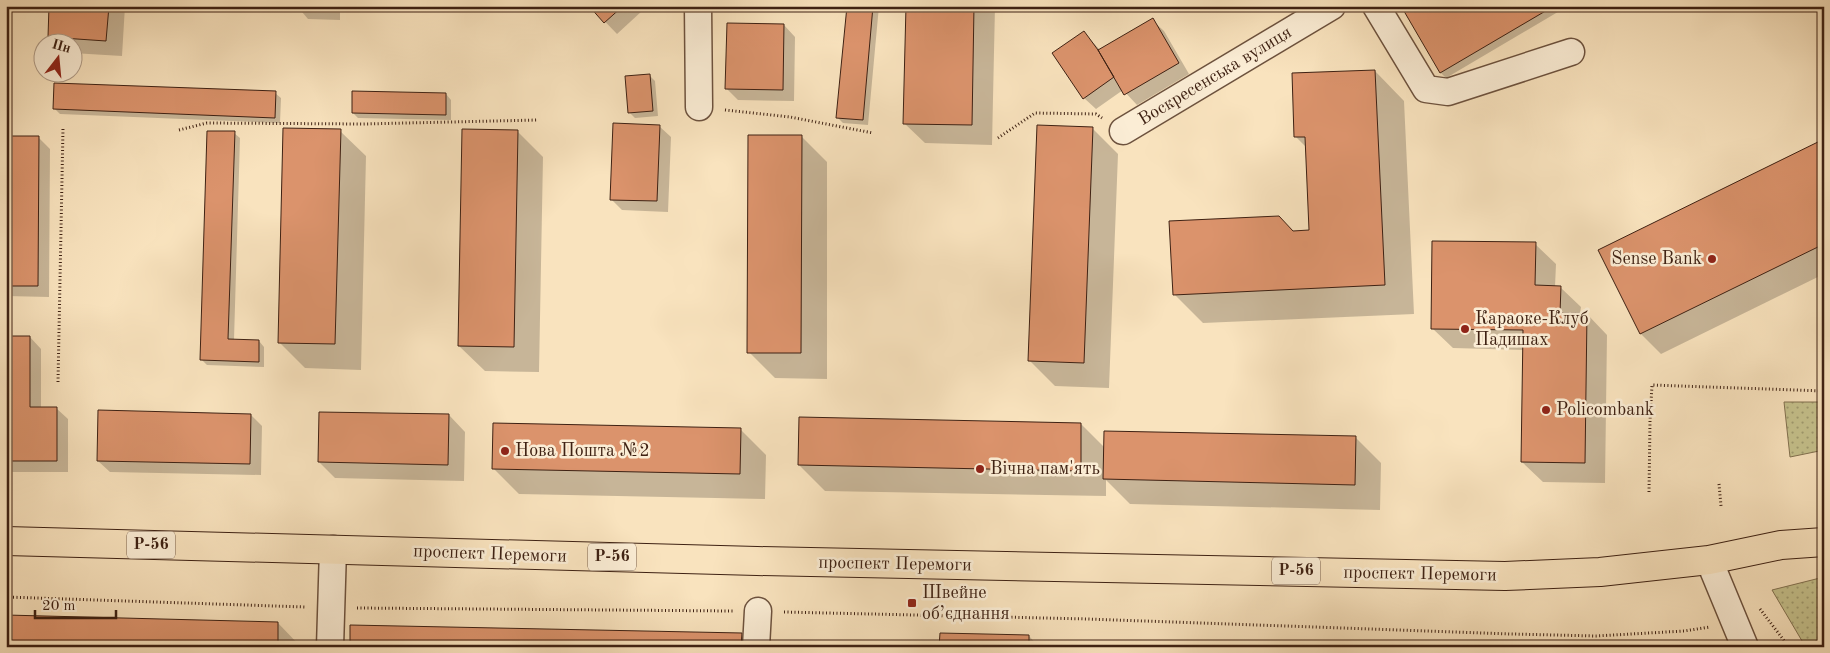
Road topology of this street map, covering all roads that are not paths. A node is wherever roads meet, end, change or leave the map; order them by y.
1 (698, 6) edge
2 (1332, 6) edge
3 (1376, 6) edge
4 (1571, 52) dead end
5 (699, 107) road end
6 (1123, 131) road end
7 (1824, 532) edge
8 (6, 541) edge
9 (1824, 542) edge
10 (1781, 545) junction
11 (334, 549) junction
12 (1709, 560) junction
13 (758, 611) road end
14 (1740, 635) edge
15 (330, 647) edge
16 (756, 647) edge

1 - 5 street
2 - 6 street, Воскресенська вулиця
3 - 4 street
7 - 10 main road, проспект Перемоги / Р-56
8 - 11 main road, проспект Перемоги / Р-56
9 - 10 main road, проспект Перемоги / Р-56
10 - 12 main road, проспект Перемоги / Р-56
11 - 12 main road, проспект Перемоги / Р-56
11 - 15 street
12 - 14 street
13 - 16 street

